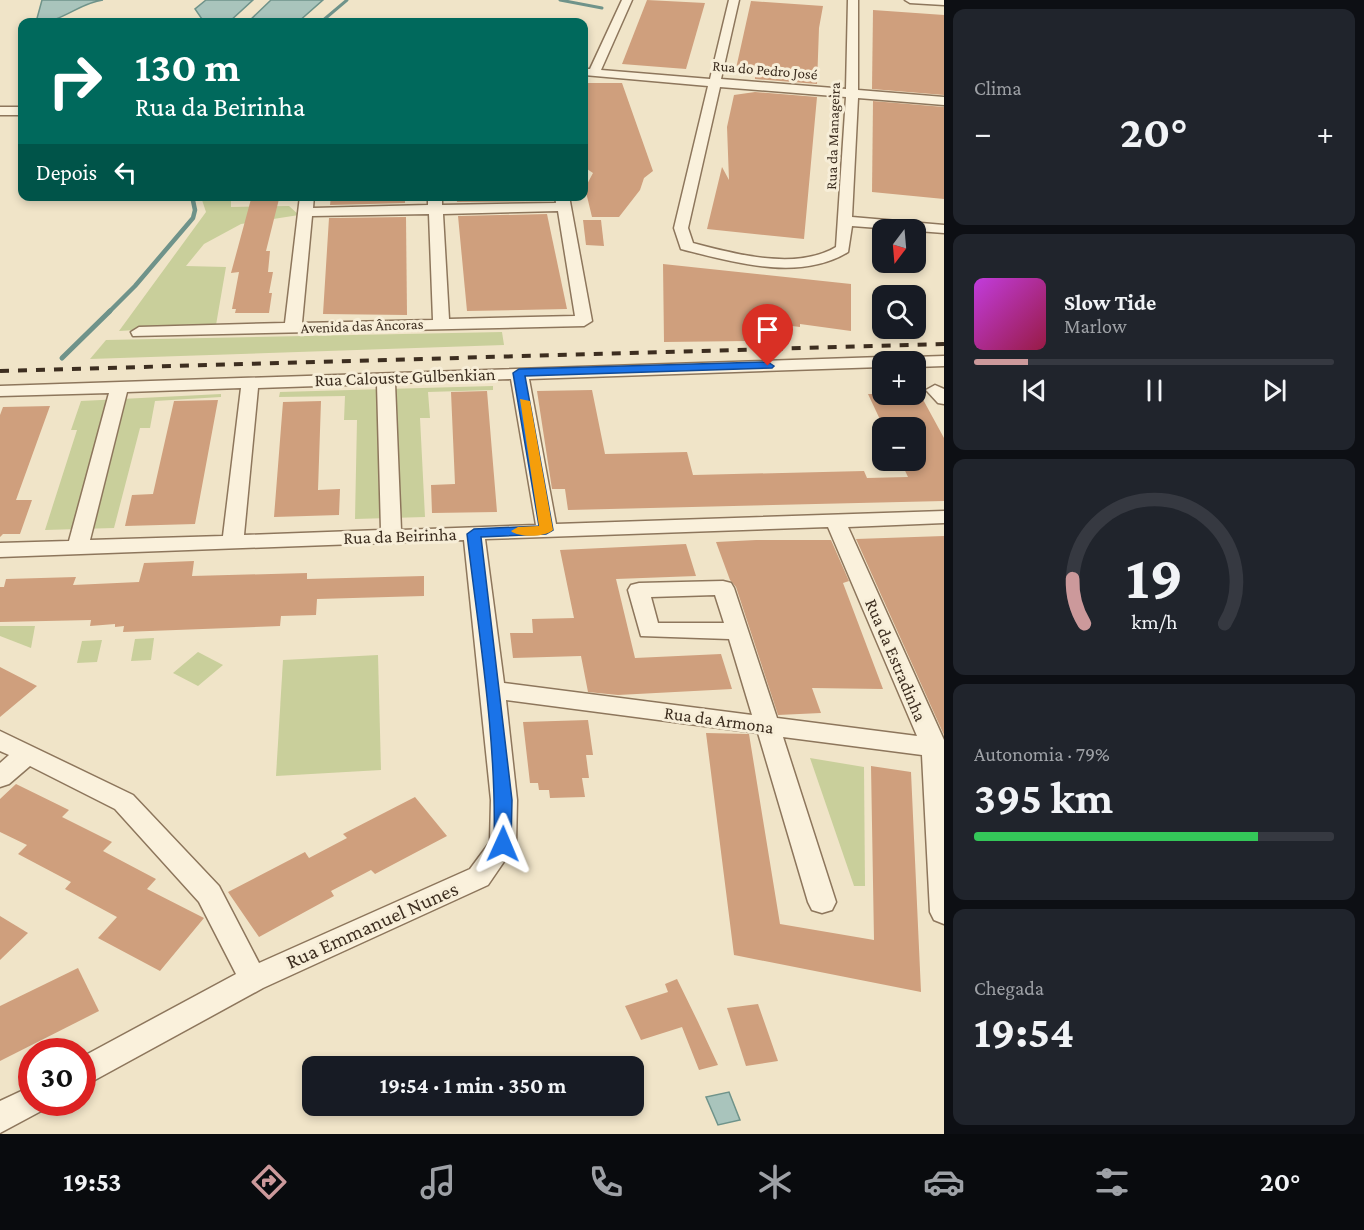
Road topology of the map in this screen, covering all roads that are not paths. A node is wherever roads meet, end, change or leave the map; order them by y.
1 (627, 0) edge
2 (734, 0) edge
3 (854, 0) edge
4 (910, 0) edge
5 (942, 1) edge
6 (589, 72) edge
7 (715, 82) junction
8 (852, 93) junction
9 (944, 101) edge
10 (0, 111) edge
11 (18, 111) edge
12 (563, 202) edge
13 (435, 203) edge
14 (306, 204) edge
15 (846, 221) junction
16 (944, 230) edge
17 (441, 324) junction
18 (293, 328) junction
19 (139, 332) dead end
20 (926, 361) edge
21 (944, 361) edge
22 (872, 362) edge
23 (926, 364) edge
24 (944, 369) edge
25 (519, 373) junction
26 (386, 378) junction
27 (250, 383) junction
28 (119, 387) junction
29 (2, 395) edge
30 (944, 517) edge
31 (835, 520) junction
32 (546, 530) junction
33 (474, 534) junction
34 (392, 537) junction
35 (233, 542) junction
36 (78, 547) junction
37 (0, 549) edge
38 (737, 631) dead end
39 (493, 690) junction
40 (769, 726) junction
41 (0, 740) edge
42 (939, 749) edge
43 (27, 754) junction
44 (0, 777) edge
45 (822, 902) dead end
46 (944, 912) edge
47 (253, 979) junction
48 (96, 1064) edge
49 (18, 1108) edge
50 (0, 1118) edge

1 - 6 street
2 - 7 street
3 - 8 street, Rua da Manageira
4 - 5 street
6 - 7 street, Rua do Pedro José
7 - 8 street, Rua do Pedro José
7 - 15 street, Rua da Manageira
8 - 9 street, Rua do Pedro José
8 - 15 street, Rua da Manageira
10 - 11 street
12 - 13 street
12 - 17 street, Avenida das Âncoras
13 - 14 street
13 - 17 street
14 - 18 street
15 - 16 street
17 - 18 street, Avenida das Âncoras
18 - 19 street, Avenida das Âncoras
20 - 21 street
22 - 25 street, Rua Calouste Gulbenkian
23 - 24 street
25 - 26 street, Rua Calouste Gulbenkian
25 - 32 street
26 - 27 street, Rua Calouste Gulbenkian
26 - 34 street
27 - 28 street, Rua Calouste Gulbenkian
27 - 35 street
28 - 29 street, Rua Calouste Gulbenkian
28 - 36 street
30 - 31 street, Rua da Beirinha
31 - 32 street, Rua da Beirinha
31 - 42 street, Rua da Estradinha
32 - 33 street, Rua da Beirinha
33 - 34 street, Rua da Beirinha
33 - 39 street, Rua Emmanuel Nunes
34 - 35 street, Rua da Beirinha
35 - 36 street, Rua da Beirinha
36 - 37 street, Rua da Beirinha
38 - 40 street
39 - 40 street, Rua da Armona
39 - 47 street, Rua Emmanuel Nunes
40 - 42 street, Rua da Armona
40 - 45 street
41 - 43 street
42 - 46 street, Rua da Estradinha
43 - 44 street
43 - 47 street
47 - 48 street, Rua Emmanuel Nunes
49 - 50 street

